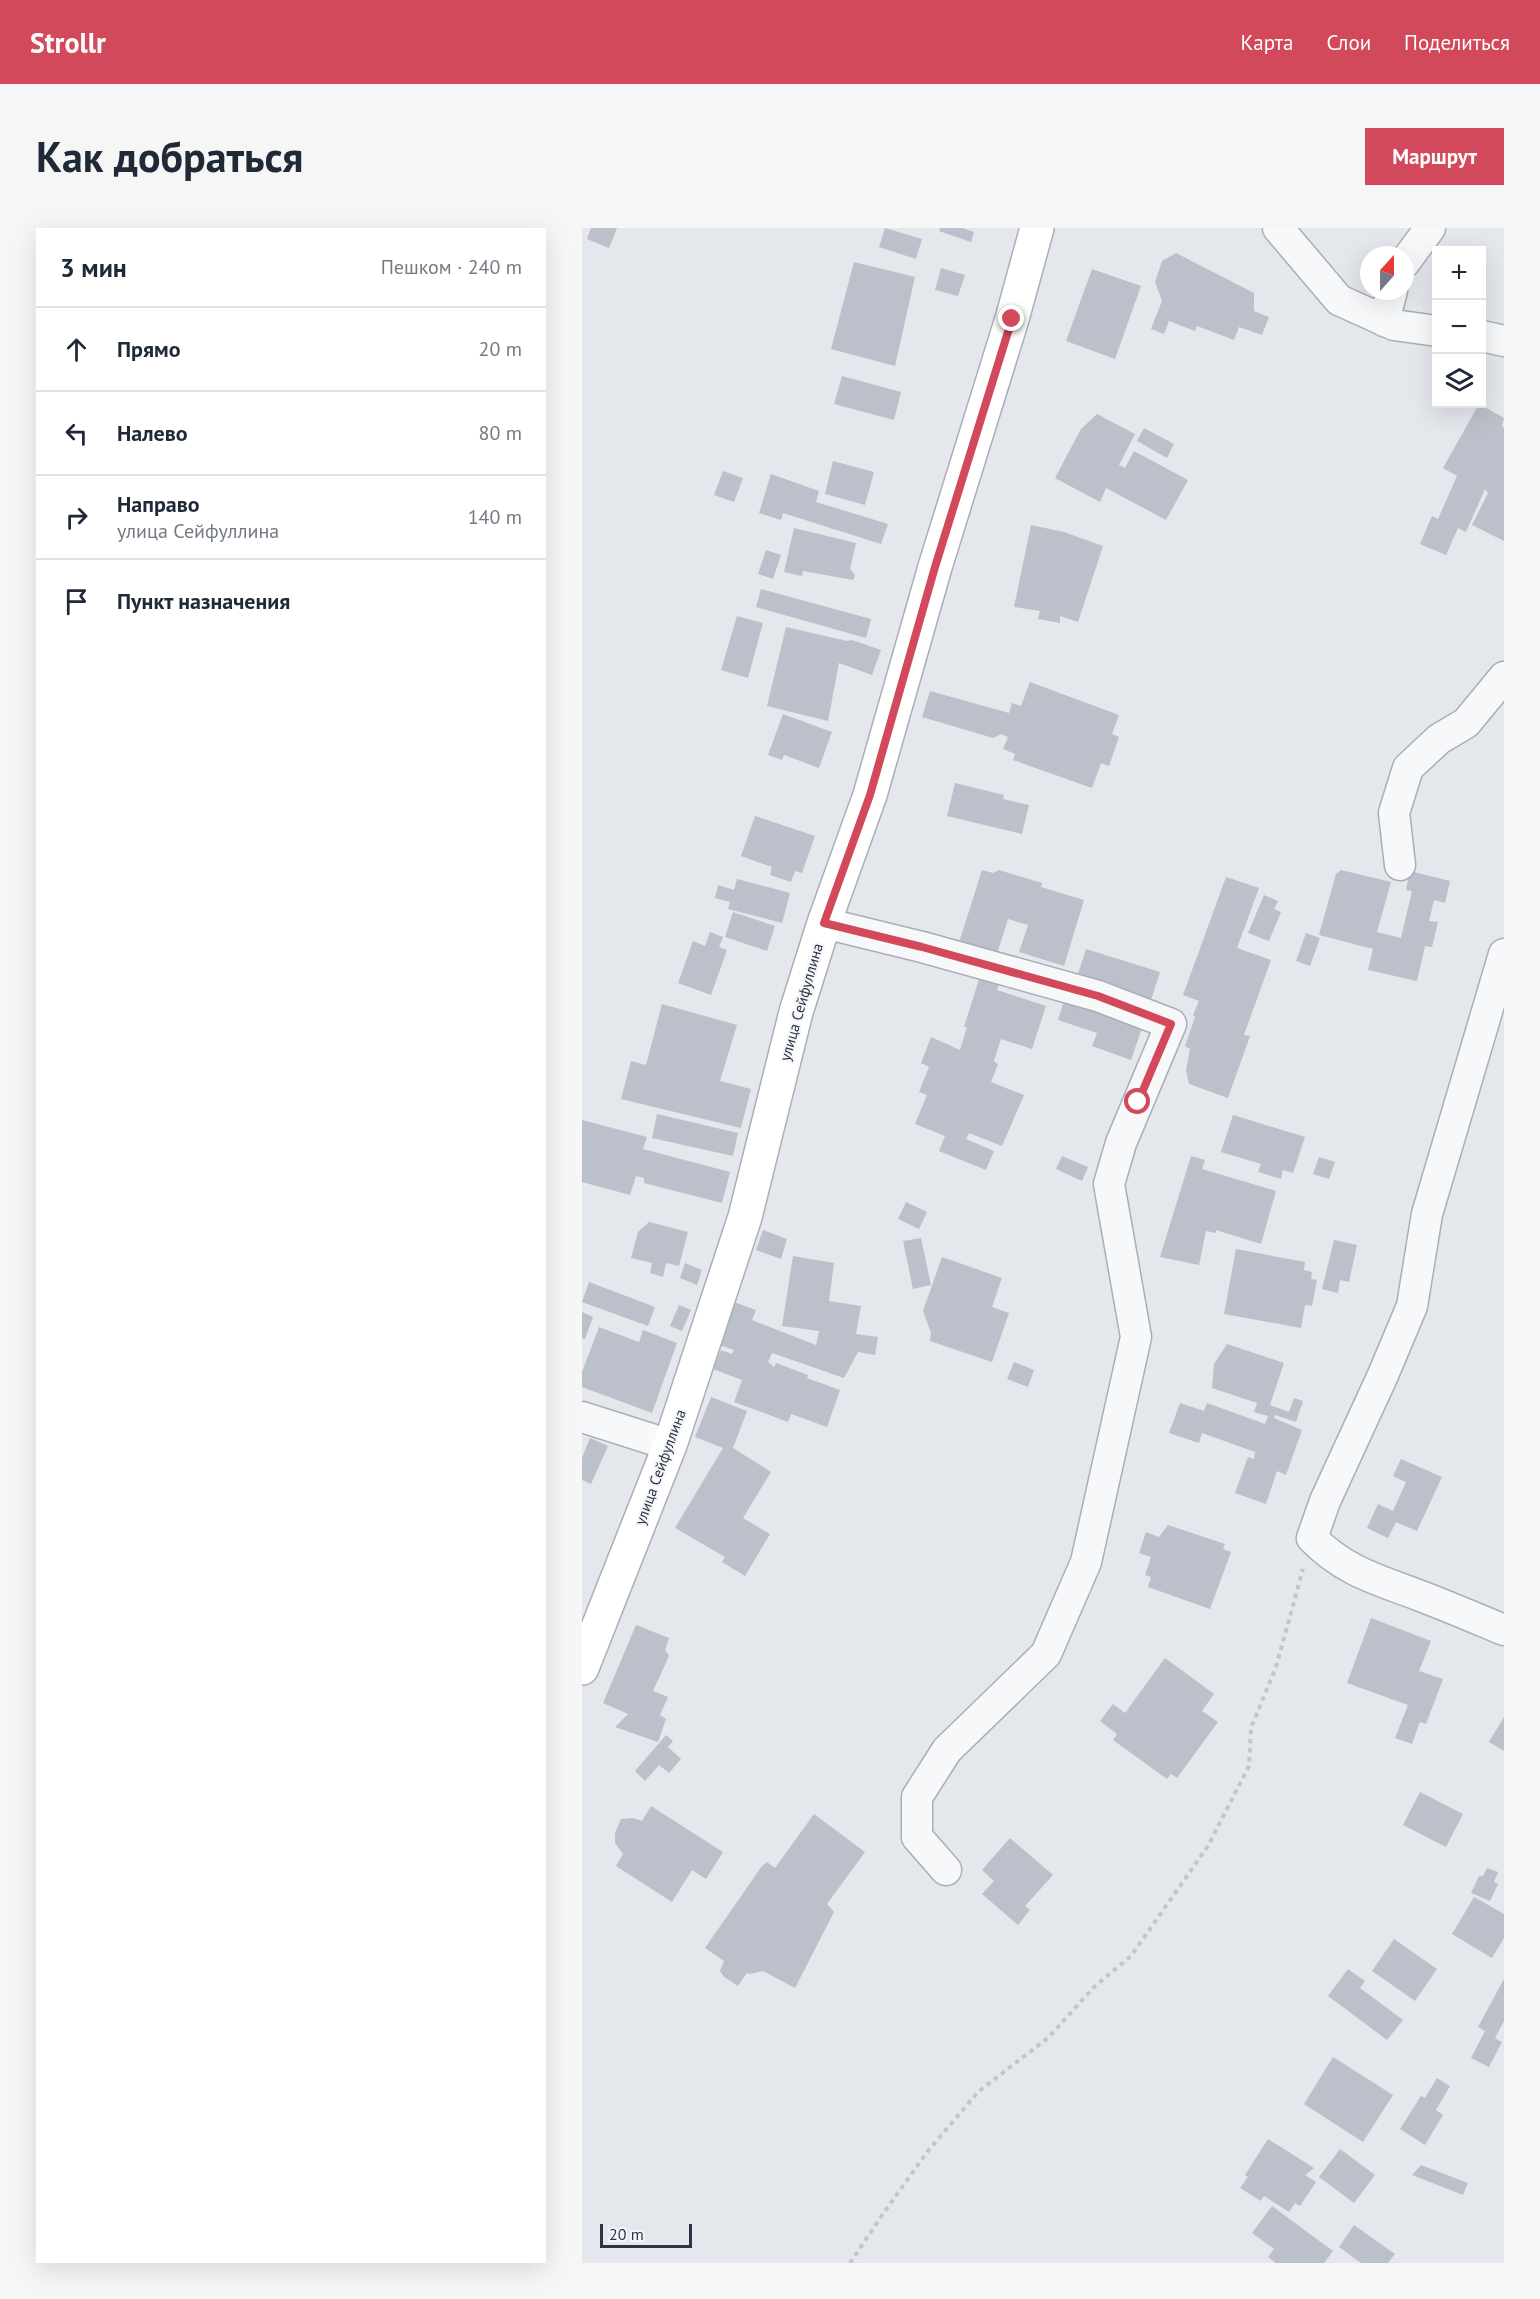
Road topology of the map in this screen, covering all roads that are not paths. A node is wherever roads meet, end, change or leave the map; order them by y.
1 (1037, 228) edge
2 (1278, 228) edge
3 (1430, 228) edge
4 (1414, 250) edge
5 (1390, 300) edge
6 (1384, 321) junction
7 (1432, 330) edge
8 (1486, 337) edge
9 (1504, 341) edge
10 (1504, 677) edge
11 (1400, 865) dead end
12 (824, 923) junction
13 (1504, 954) edge
14 (582, 1418) edge
15 (670, 1445) junction
16 (1504, 1630) edge
17 (582, 1668) edge
18 (946, 1869) dead end

1 - 12 street, улица Сейфуллина
2 - 6 street
3 - 4 street
5 - 6 street
6 - 7 street
8 - 9 street
10 - 11 street
12 - 15 street, улица Сейфуллина
12 - 18 street
13 - 16 street
14 - 15 street
15 - 17 street, улица Сейфуллина

